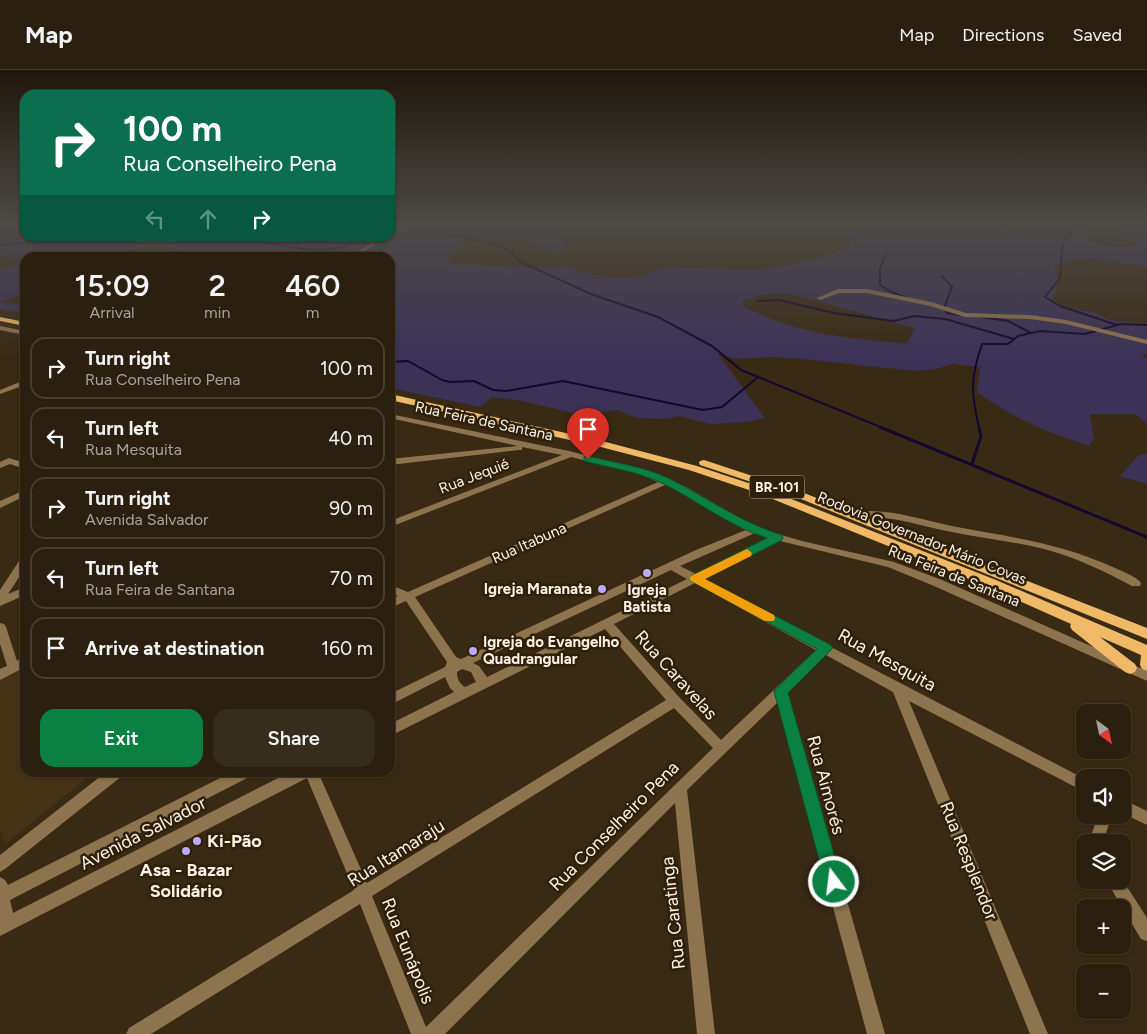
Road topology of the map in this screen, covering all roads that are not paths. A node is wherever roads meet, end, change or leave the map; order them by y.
1 (820, 298) dead end
2 (0, 314) edge
3 (20, 317) edge
4 (0, 319) edge
5 (20, 323) edge
6 (0, 328) edge
7 (20, 332) edge
8 (1147, 342) edge
9 (20, 385) edge
10 (395, 390) edge
11 (0, 392) edge
12 (395, 399) edge
13 (395, 417) edge
14 (528, 447) junction
15 (569, 454) junction
16 (395, 461) edge
17 (20, 464) edge
18 (0, 465) edge
19 (667, 481) junction
20 (20, 495) edge
21 (0, 505) edge
22 (853, 516) junction
23 (395, 522) edge
24 (754, 530) junction
25 (778, 538) junction
26 (672, 566) junction
27 (20, 568) edge
28 (695, 578) junction
29 (1136, 583) dead end
30 (395, 591) edge
31 (20, 593) edge
32 (408, 596) junction
33 (0, 598) edge
34 (0, 602) edge
35 (395, 602) edge
36 (1063, 615) junction
37 (606, 623) junction
38 (0, 627) edge
39 (1147, 634) edge
40 (826, 648) junction
41 (1147, 651) edge
42 (1147, 657) edge
43 (455, 664) junction
44 (20, 665) edge
45 (1147, 666) edge
46 (1130, 668) junction
47 (0, 674) edge
48 (1147, 676) edge
49 (482, 684) junction
50 (898, 689) junction
51 (781, 691) junction
52 (464, 693) junction
53 (395, 697) edge
54 (675, 701) junction
55 (395, 728) edge
56 (722, 749) junction
57 (112, 777) edge
58 (236, 777) edge
59 (294, 777) edge
60 (313, 777) edge
61 (1076, 781) edge
62 (680, 788) junction
63 (1131, 810) edge
64 (1147, 818) edge
65 (0, 864) edge
66 (1120, 889) edge
67 (1, 893) edge
68 (364, 895) junction
69 (3, 926) edge
70 (1147, 932) edge
71 (135, 1034) edge
72 (420, 1034) edge
73 (432, 1034) edge
74 (706, 1034) edge
75 (876, 1034) edge
76 (1039, 1034) edge

1 - 8 street
2 - 3 main road
4 - 5 main road
6 - 7 street
9 - 11 street
10 - 22 main road, Rodovia Governador Mário Covas / BR-101
12 - 36 main road, Rodovia Governador Mário Covas / BR-101
13 - 14 street, Rua Feira de Santana
14 - 15 street, Rua Feira de Santana
14 - 16 street
15 - 19 street, Rua Feira de Santana
15 - 23 street, Rua Jequié
17 - 18 street
19 - 24 street, Rua Feira de Santana
19 - 32 street, Rua Itabuna
20 - 21 street
22 - 29 street
22 - 39 main road, Rodovia Governador Mário Covas / BR-101
24 - 25 street, Rua Feira de Santana
24 - 26 street
25 - 28 street
25 - 46 street, Rua Feira de Santana
26 - 28 street, Rua Mesquita
26 - 43 street
27 - 33 street
28 - 37 street
28 - 40 street, Rua Mesquita
30 - 32 street
31 - 34 street
32 - 35 street, Rua Itabuna
32 - 43 street
36 - 41 main road, Rodovia Governador Mário Covas / BR-101
36 - 46 main road
37 - 49 street
37 - 54 street, Rua Caravelas
38 - 44 street
40 - 50 street, Rua Mesquita
40 - 51 street, Rua Conselheiro Pena
42 - 45 main road
43 - 49 street
43 - 52 street
43 - 53 street
44 - 47 street
46 - 48 street, Rua Feira de Santana
49 - 52 street
50 - 61 street, Rua Mesquita
50 - 76 street, Rua Resplendor
51 - 56 street, Rua Conselheiro Pena
51 - 75 street, Rua Aimorés
52 - 55 street
54 - 56 street, Rua Caravelas
54 - 68 street, Rua Itamaraju
56 - 62 street, Rua Conselheiro Pena
57 - 65 street
58 - 67 street, Avenida Salvador
59 - 69 street, Avenida Salvador
60 - 68 street, Rua Eunápolis
62 - 73 street, Rua Conselheiro Pena
62 - 74 street, Rua Caratinga
63 - 64 street
66 - 70 street
67 - 69 street
68 - 71 street, Rua Itamaraju
68 - 72 street, Rua Eunápolis

